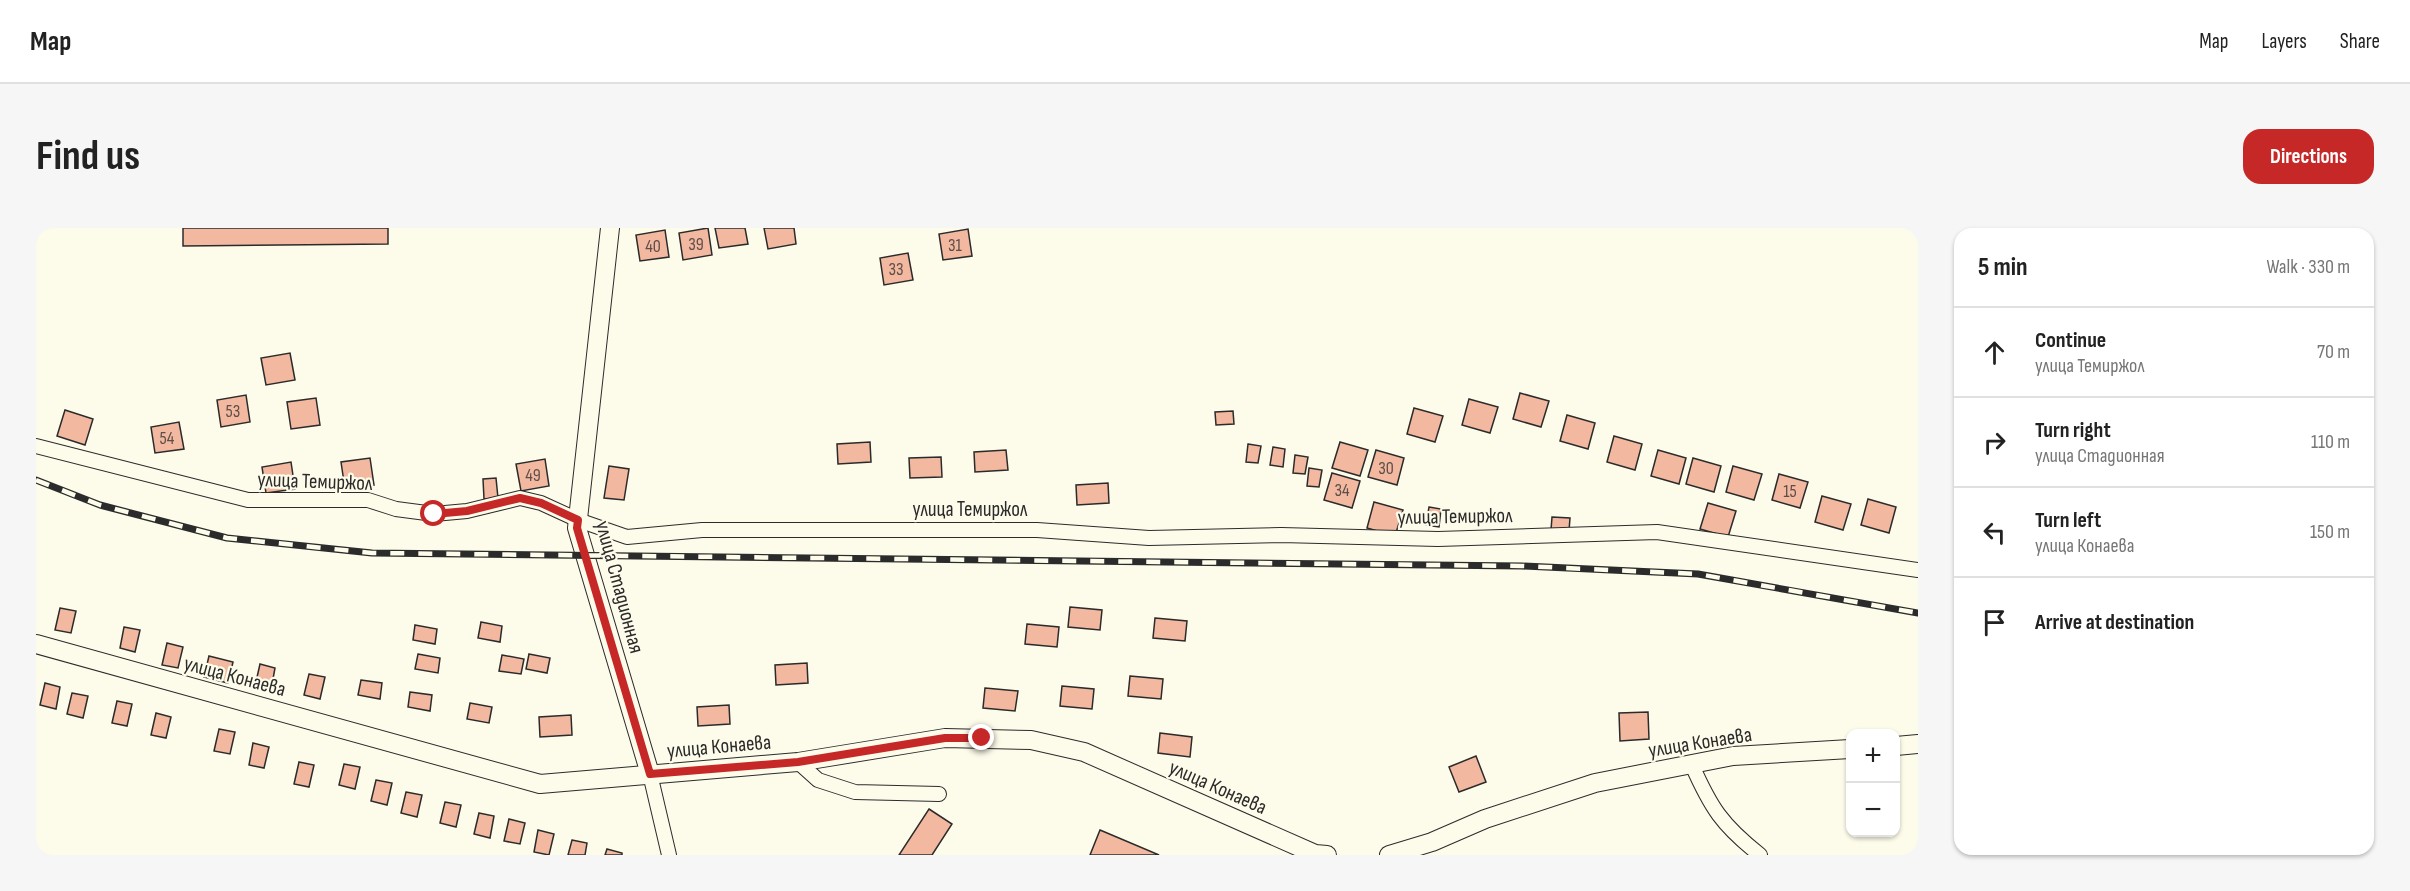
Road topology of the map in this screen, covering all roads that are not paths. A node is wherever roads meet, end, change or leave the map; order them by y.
1 (610, 228) edge
2 (36, 447) edge
3 (578, 520) junction
4 (1918, 570) edge
5 (36, 645) edge
6 (1918, 744) edge
7 (1900, 746) edge
8 (1846, 749) edge
9 (798, 762) junction
10 (1692, 765) junction
11 (650, 774) junction
12 (939, 794) dead end
13 (669, 855) edge
14 (1316, 855) edge
15 (1389, 855) edge
16 (1760, 855) edge

1 - 3 street, улица Стадионная
2 - 3 street, улица Темиржол
3 - 4 street, улица Темиржол
3 - 11 street, улица Стадионная
5 - 11 street, улица Конаева
6 - 7 street
8 - 10 street, улица Конаева
9 - 11 street, улица Конаева
9 - 12 street
9 - 14 street, улица Конаева
10 - 15 street, улица Конаева
10 - 16 street
11 - 13 street

